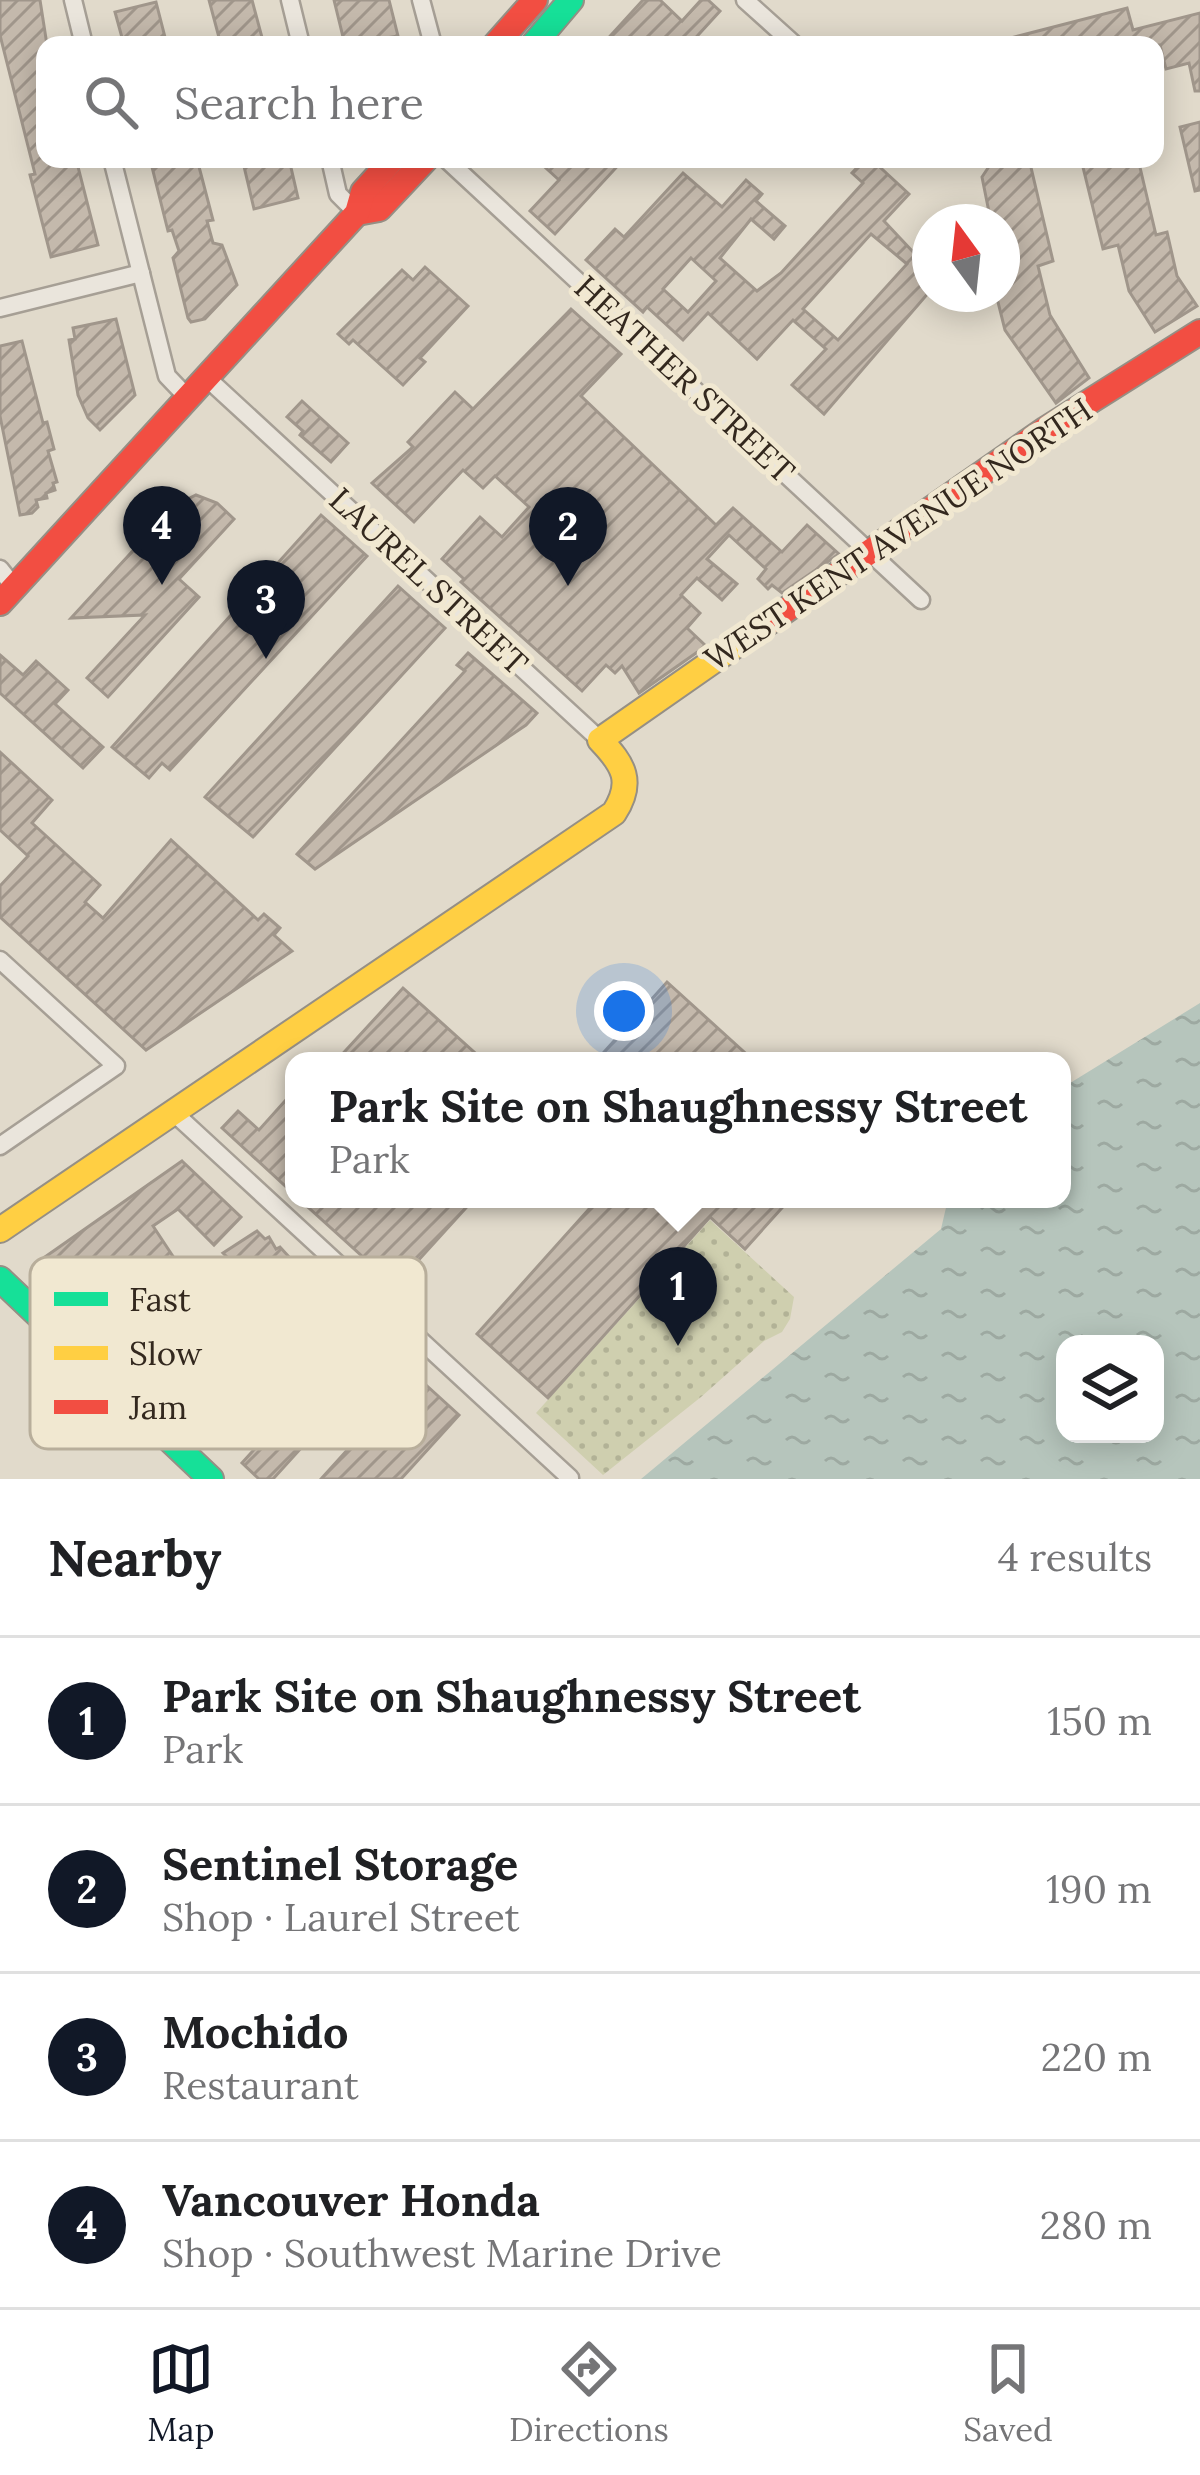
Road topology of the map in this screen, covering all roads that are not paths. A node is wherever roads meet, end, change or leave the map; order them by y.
1 (73, 0) edge
2 (290, 0) edge
3 (421, 0) edge
4 (535, 0) edge
5 (571, 0) edge
6 (745, 0) edge
7 (82, 36) edge
8 (299, 36) edge
9 (431, 36) edge
10 (503, 36) edge
11 (540, 36) edge
12 (785, 36) edge
13 (114, 168) edge
14 (332, 168) edge
15 (384, 168) edge
16 (418, 168) edge
17 (456, 168) edge
18 (357, 213) junction
19 (140, 273) junction
20 (0, 308) edge
21 (1200, 332) edge
22 (208, 379) junction
23 (189, 399) junction
24 (871, 550) junction
25 (5, 586) edge
26 (921, 601) dead end
27 (600, 740) junction
28 (0, 960) edge
29 (172, 1111) junction
30 (0, 1146) edge
31 (0, 1231) edge
32 (330, 1257) edge
33 (2, 1285) edge
34 (30, 1311) edge
35 (30, 1314) edge
36 (426, 1345) edge
37 (159, 1449) edge
38 (179, 1449) edge
39 (570, 1478) edge
40 (188, 1479) edge
41 (211, 1479) edge

1 - 7 street
2 - 8 street
3 - 9 street
4 - 10 main road
5 - 11 main road
6 - 12 street
13 - 19 street
14 - 18 street
15 - 18 main road
16 - 18 main road
17 - 24 street, HEATHER STREET
18 - 22 main road
19 - 20 street
19 - 23 street
21 - 24 main road, WEST KENT AVENUE NORTH
22 - 23 main road
22 - 27 street, LAUREL STREET
23 - 25 main road
24 - 26 street, HEATHER STREET
24 - 27 main road, WEST KENT AVENUE NORTH
27 - 29 main road, LAUREL STREET
28 - 30 street
29 - 31 main road
29 - 32 street
33 - 34 main road
33 - 35 main road
36 - 39 street
37 - 40 main road
38 - 41 main road

